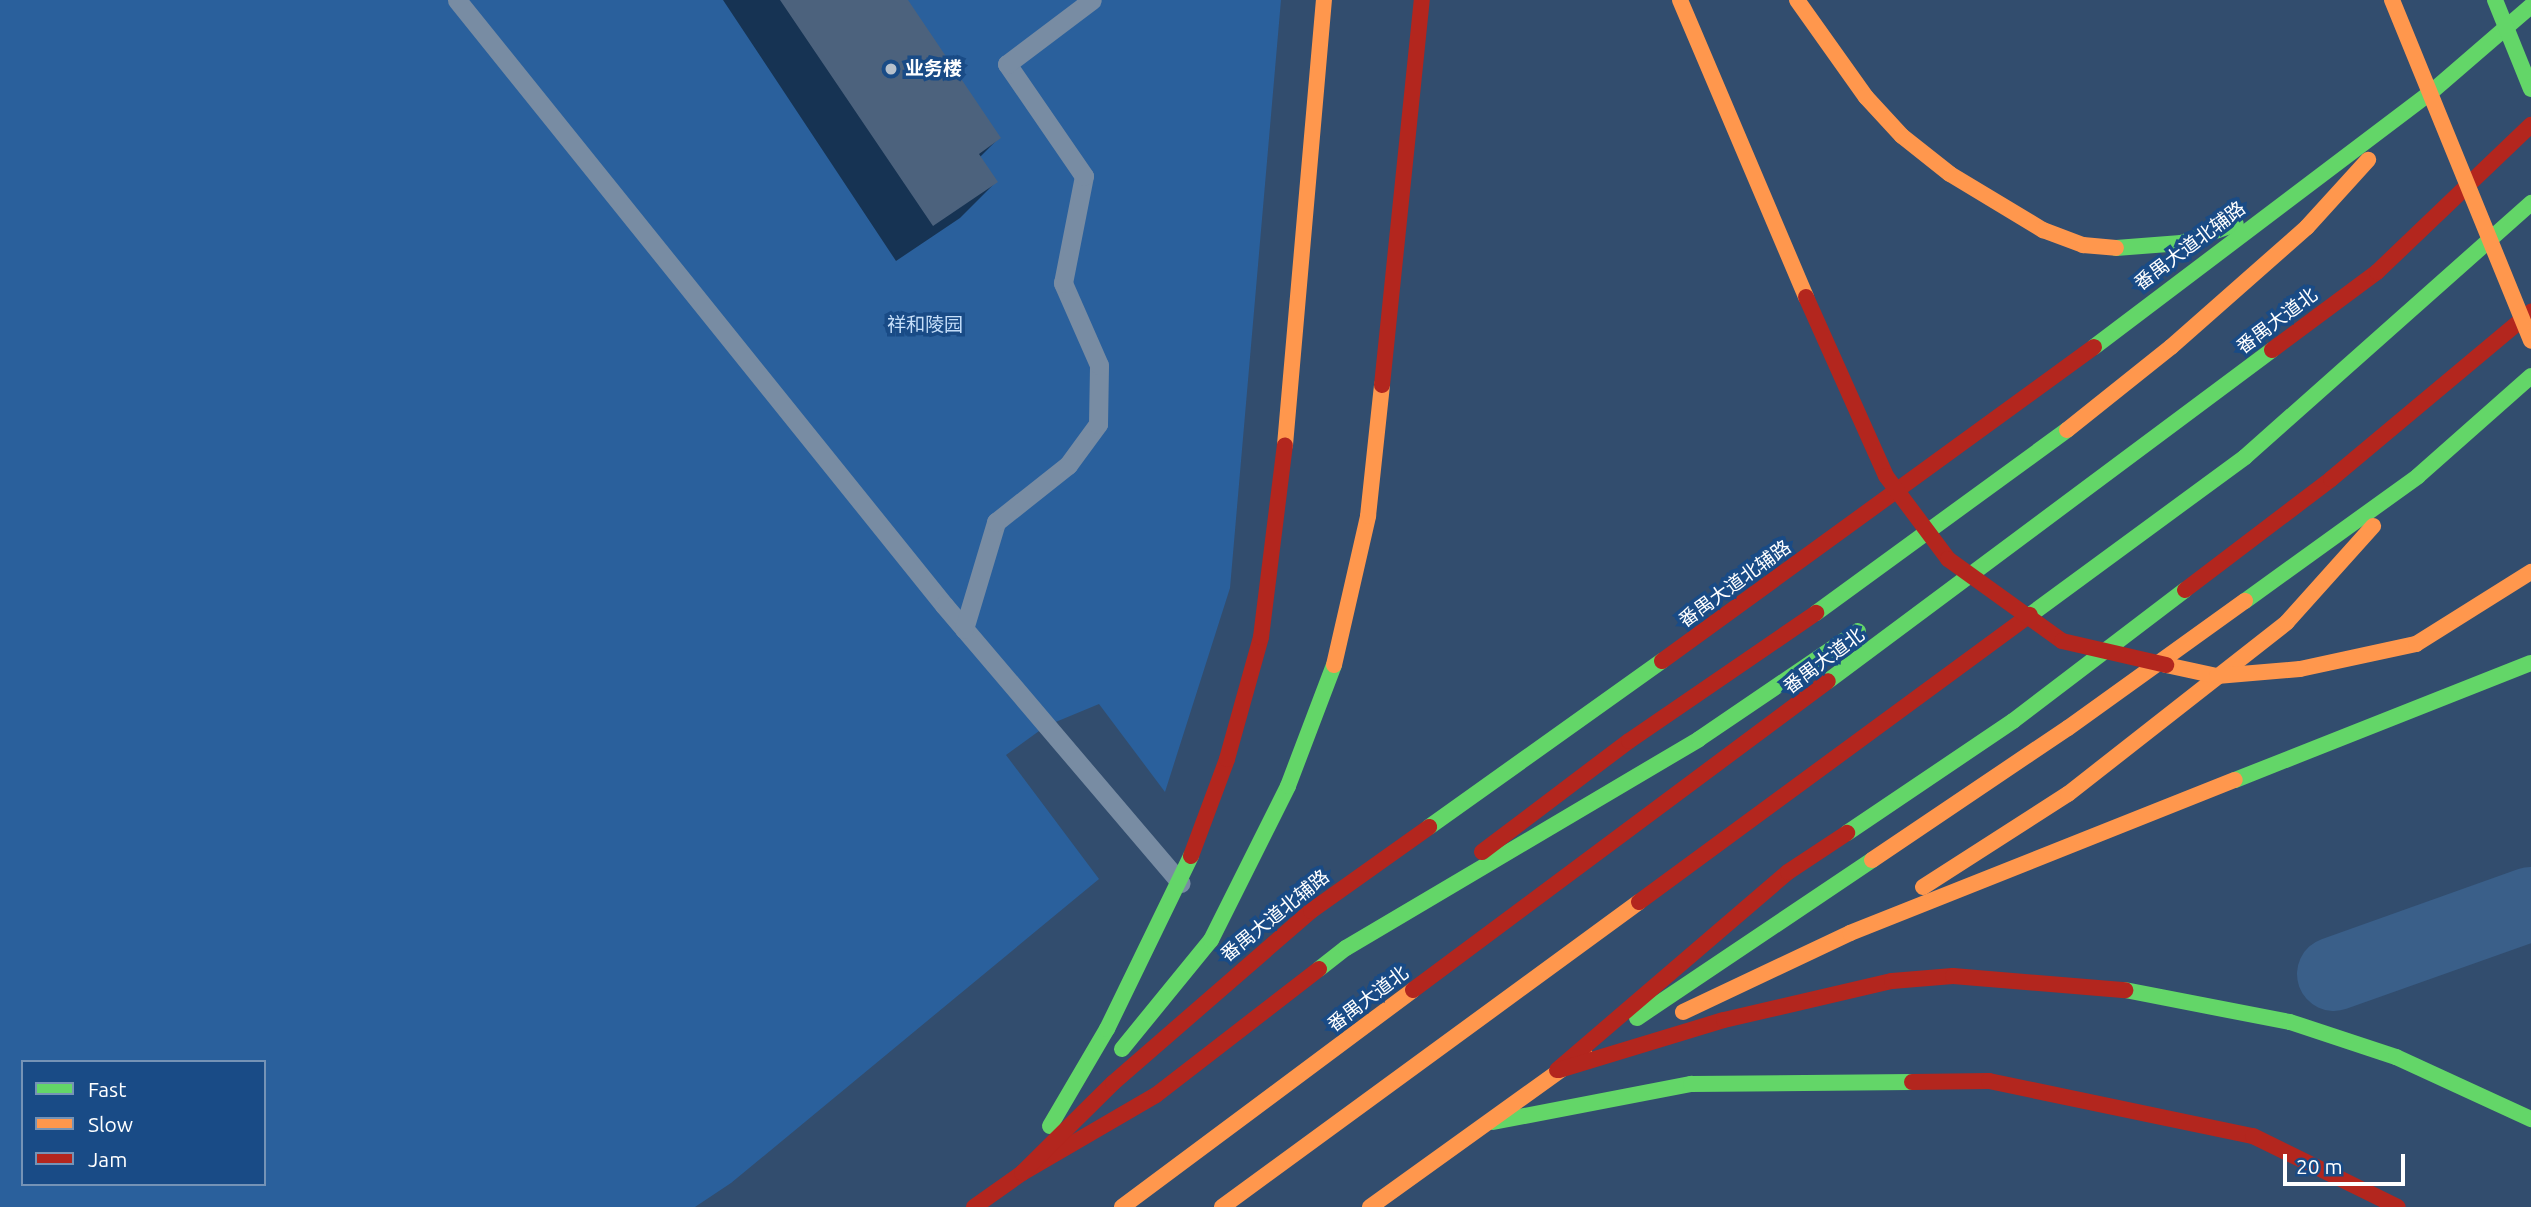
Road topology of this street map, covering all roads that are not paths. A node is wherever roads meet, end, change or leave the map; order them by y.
1 (457, 0) edge
2 (1092, 0) edge
3 (1324, 0) edge
4 (1422, 0) edge
5 (1679, 0) edge
6 (1797, 0) edge
7 (2392, 0) edge
8 (2495, 0) edge
9 (2531, 6) edge
10 (2531, 89) edge
11 (2429, 94) junction
12 (2531, 125) edge
13 (2531, 203) edge
14 (2267, 214) junction
15 (2531, 312) edge
16 (2308, 324) junction
17 (2531, 341) edge
18 (2531, 376) edge
19 (2418, 476) junction
20 (2028, 509) dead end
21 (1973, 550) dead end
22 (2531, 572) edge
23 (1939, 574) dead end
24 (1873, 621) dead end
25 (964, 629) junction
26 (2531, 663) edge
27 (1181, 883) junction
28 (1391, 921) junction
29 (1850, 933) junction
30 (1557, 1070) junction
31 (2531, 1119) edge
32 (1481, 1125) junction
33 (1022, 1173) junction
34 (974, 1207) edge
35 (1122, 1207) edge
36 (1222, 1207) edge
37 (1370, 1207) edge
38 (2398, 1207) edge

1 - 25 lane
2 - 25 lane
3 - 27 main road
4 - 33 main road
5 - 22 main road, bridge
6 - 14 main road
7 - 17 main road, bridge
8 - 10 main road, bridge
9 - 11 main road, 番禺大道北辅路
11 - 14 main road, 番禺大道北辅路
11 - 28 main road
12 - 16 main road, 番禺大道北
13 - 36 main road
14 - 33 main road, 番禺大道北辅路
15 - 30 main road
16 - 20 main road
16 - 35 main road, 番禺大道北
18 - 19 main road
19 - 29 main road
19 - 30 main road
21 - 23 main road
24 - 28 main road
25 - 27 lane
26 - 29 main road
27 - 33 main road
28 - 33 main road
29 - 30 main road
30 - 31 main road
30 - 32 main road
32 - 37 main road
32 - 38 main road
33 - 34 main road, 番禺大道北辅路

